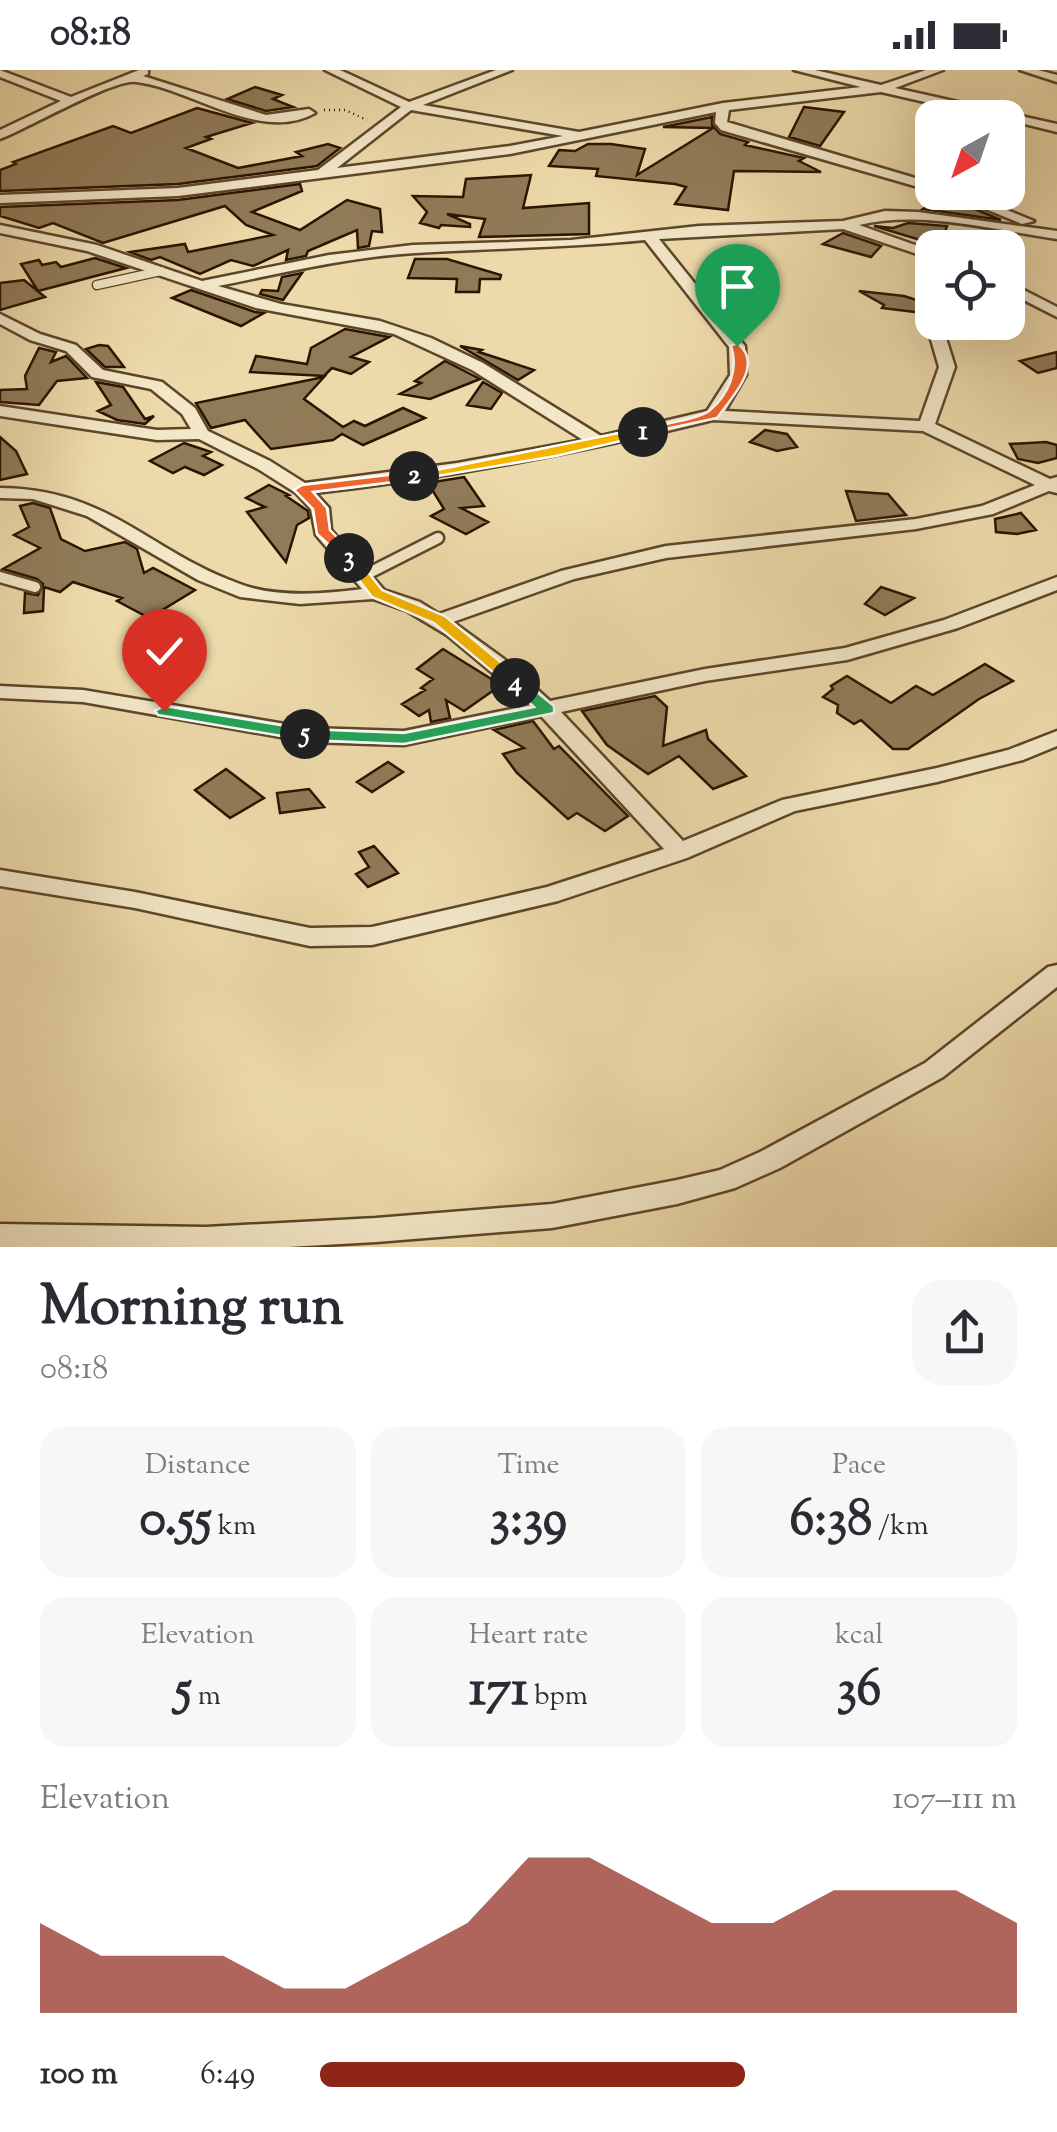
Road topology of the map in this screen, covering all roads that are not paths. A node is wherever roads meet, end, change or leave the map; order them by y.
1 (148, 70) edge
2 (331, 70) edge
3 (506, 70) edge
4 (800, 70) edge
5 (937, 70) edge
6 (1026, 70) edge
7 (0, 73) edge
8 (133, 77) junction
9 (1057, 79) edge
10 (883, 88) junction
11 (70, 102) junction
12 (409, 106) junction
13 (722, 107) junction
14 (309, 112) road end
15 (1057, 128) edge
16 (0, 136) edge
17 (583, 136) junction
18 (322, 174) junction
19 (915, 182) edge
20 (0, 199) edge
21 (996, 210) edge
22 (844, 224) junction
23 (0, 229) edge
24 (1057, 234) edge
25 (650, 238) junction
26 (915, 249) edge
27 (161, 271) junction
28 (98, 285) dead end
29 (203, 285) junction
30 (1025, 295) edge
31 (1057, 313) edge
32 (0, 318) edge
33 (938, 340) edge
34 (0, 411) edge
35 (712, 415) junction
36 (926, 426) junction
37 (202, 434) junction
38 (600, 443) junction
39 (1055, 486) edge
40 (302, 490) junction
41 (0, 492) edge
42 (438, 538) dead end
43 (363, 576) junction
44 (0, 577) edge
45 (1057, 584) edge
46 (34, 587) dead end
47 (377, 594) junction
48 (440, 620) junction
49 (0, 692) edge
50 (548, 710) junction
51 (1057, 738) edge
52 (679, 852) junction
53 (0, 878) edge
54 (1057, 974) edge
55 (0, 1236) edge

1 - 8 street
2 - 12 street
3 - 12 street
4 - 10 street
5 - 10 street
6 - 9 street
7 - 11 street
8 - 11 street
8 - 14 street
10 - 13 street
10 - 15 street
11 - 16 street
12 - 17 street
12 - 18 street
13 - 17 street
13 - 19 street
17 - 18 street
18 - 20 street
21 - 24 street
22 - 24 street
22 - 25 street
22 - 26 street
23 - 27 street
25 - 29 street
25 - 35 street
27 - 28 lane
27 - 29 street
29 - 38 street
30 - 31 street
32 - 37 street
33 - 36 street
34 - 37 street
35 - 36 street
35 - 38 street
36 - 39 street
37 - 40 street
38 - 40 street
39 - 48 street
40 - 43 street
41 - 47 street
42 - 43 lane
43 - 47 street
44 - 46 lane
45 - 50 street
47 - 48 street
48 - 50 street
49 - 50 street
50 - 52 street
51 - 52 street
52 - 53 street
54 - 55 street

